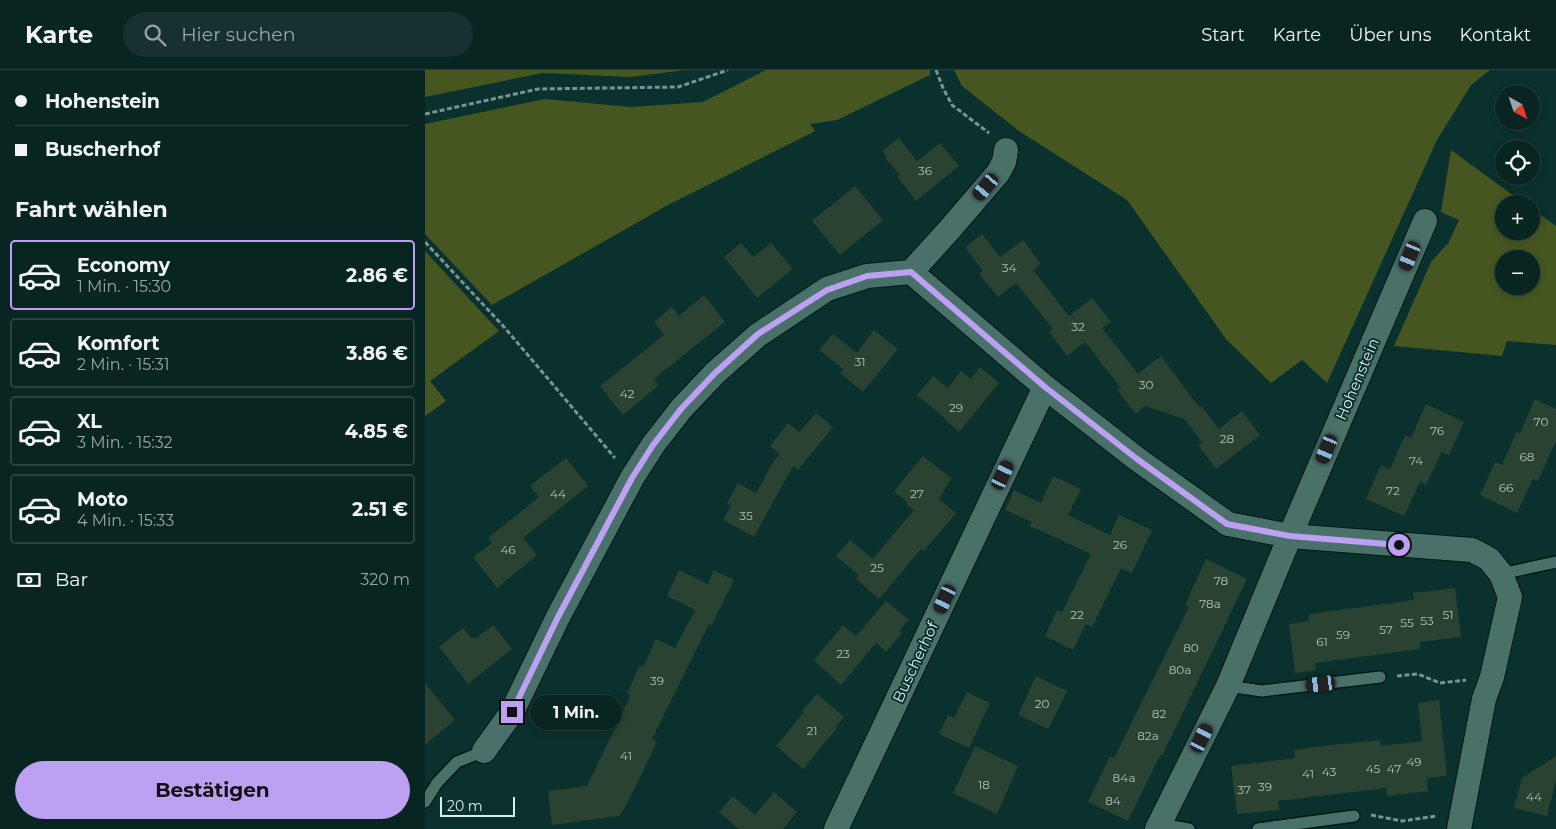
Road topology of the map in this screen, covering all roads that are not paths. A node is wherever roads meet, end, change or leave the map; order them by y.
1 (1006, 150) road end
2 (1425, 221) dead end
3 (911, 272) junction
4 (1045, 387) junction
5 (1290, 536) junction
6 (1556, 562) edge
7 (1501, 574) junction
8 (1380, 677) dead end
9 (1228, 686) junction
10 (484, 752) joint
11 (425, 802) edge
12 (1354, 816) dead end
13 (1461, 821) edge
14 (1158, 826) edge
15 (836, 829) edge
16 (1189, 829) edge
17 (1258, 829) edge

1 - 3 street
2 - 5 street, Hohenstein
3 - 4 street
3 - 10 street
4 - 5 street
4 - 15 street, Buscherhof
5 - 7 street
5 - 9 street, Hohenstein
6 - 7 lane
7 - 13 street
8 - 9 lane
9 - 14 street, Hohenstein
10 - 11 lane
12 - 17 lane
14 - 16 lane, Hohenstein

